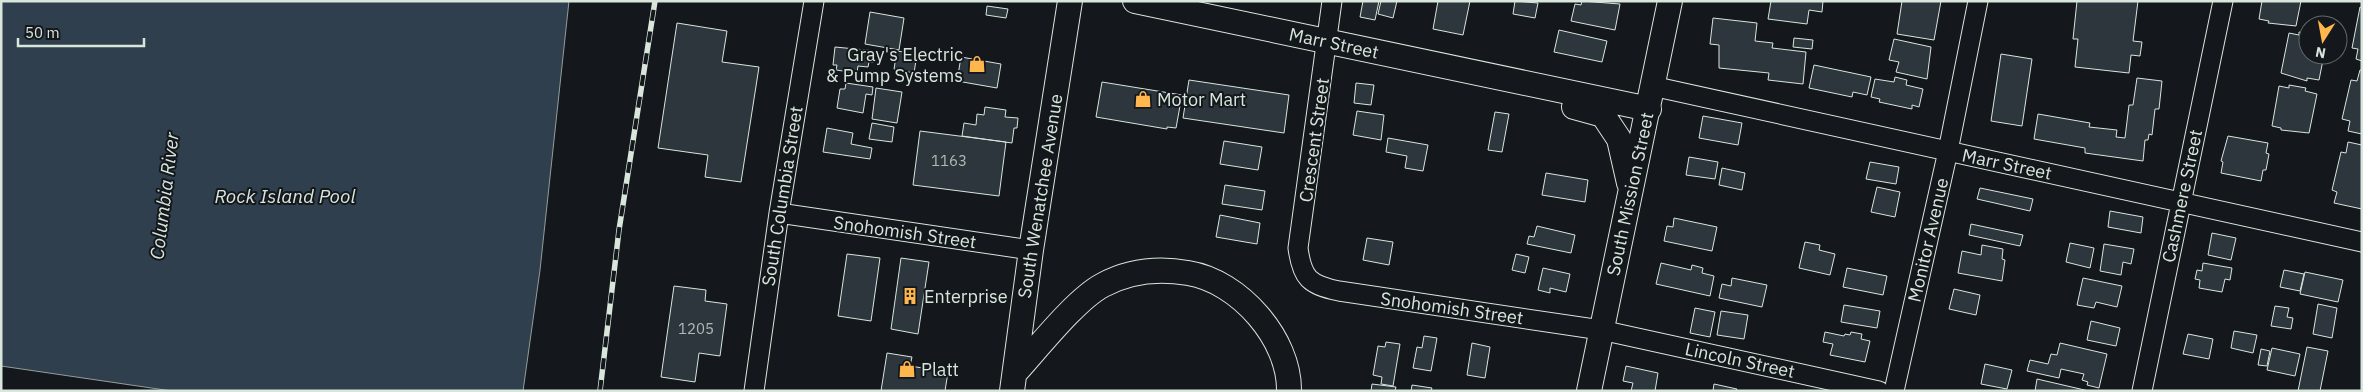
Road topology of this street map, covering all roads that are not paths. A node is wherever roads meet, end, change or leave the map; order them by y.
1 (814, 1) edge
2 (1070, 1) edge
3 (1135, 1) edge
4 (1332, 1) edge
5 (1670, 1) edge
6 (1978, 1) edge
7 (2223, 1) edge
8 (1328, 42) junction
9 (1532, 86) junction
10 (1652, 86) junction
11 (1649, 109) junction
12 (1948, 151) junction
13 (1630, 191) junction
14 (2180, 202) junction
15 (779, 213) junction
16 (2362, 242) edge
17 (1031, 250) junction
18 (1306, 277) joint
19 (1601, 330) junction
20 (1013, 382) edge
21 (1588, 389) edge
22 (754, 391) edge
23 (1289, 391) edge
24 (1879, 391) edge
25 (1894, 391) edge
26 (2142, 391) edge

1 - 15 street, South Columbia Street
2 - 17 main road, South Wenatchee Avenue
3 - 8 main road, Marr Street
4 - 8 street, Crescent Street
5 - 10 main road, South Mission Street
6 - 12 street, Monitor Avenue
7 - 14 street, Cashmere Street
8 - 9 main road, Marr Street
8 - 18 street, Crescent Street
9 - 11 main road, Marr Street
9 - 13 main road, Marr Street
10 - 11 main road, South Mission Street
10 - 12 street, Marr Street
11 - 13 main road, South Mission Street
12 - 14 street, Marr Street
12 - 25 street, Monitor Avenue
13 - 19 main road, South Mission Street
14 - 16 street, Marr Street
14 - 26 street, Cashmere Street
15 - 17 street, Snohomish Street
15 - 22 street, South Columbia Street
17 - 20 main road, South Wenatchee Avenue
18 - 19 street, Snohomish Street
19 - 21 main road, South Mission Street
19 - 24 street, Lincoln Street
20 - 23 main road

